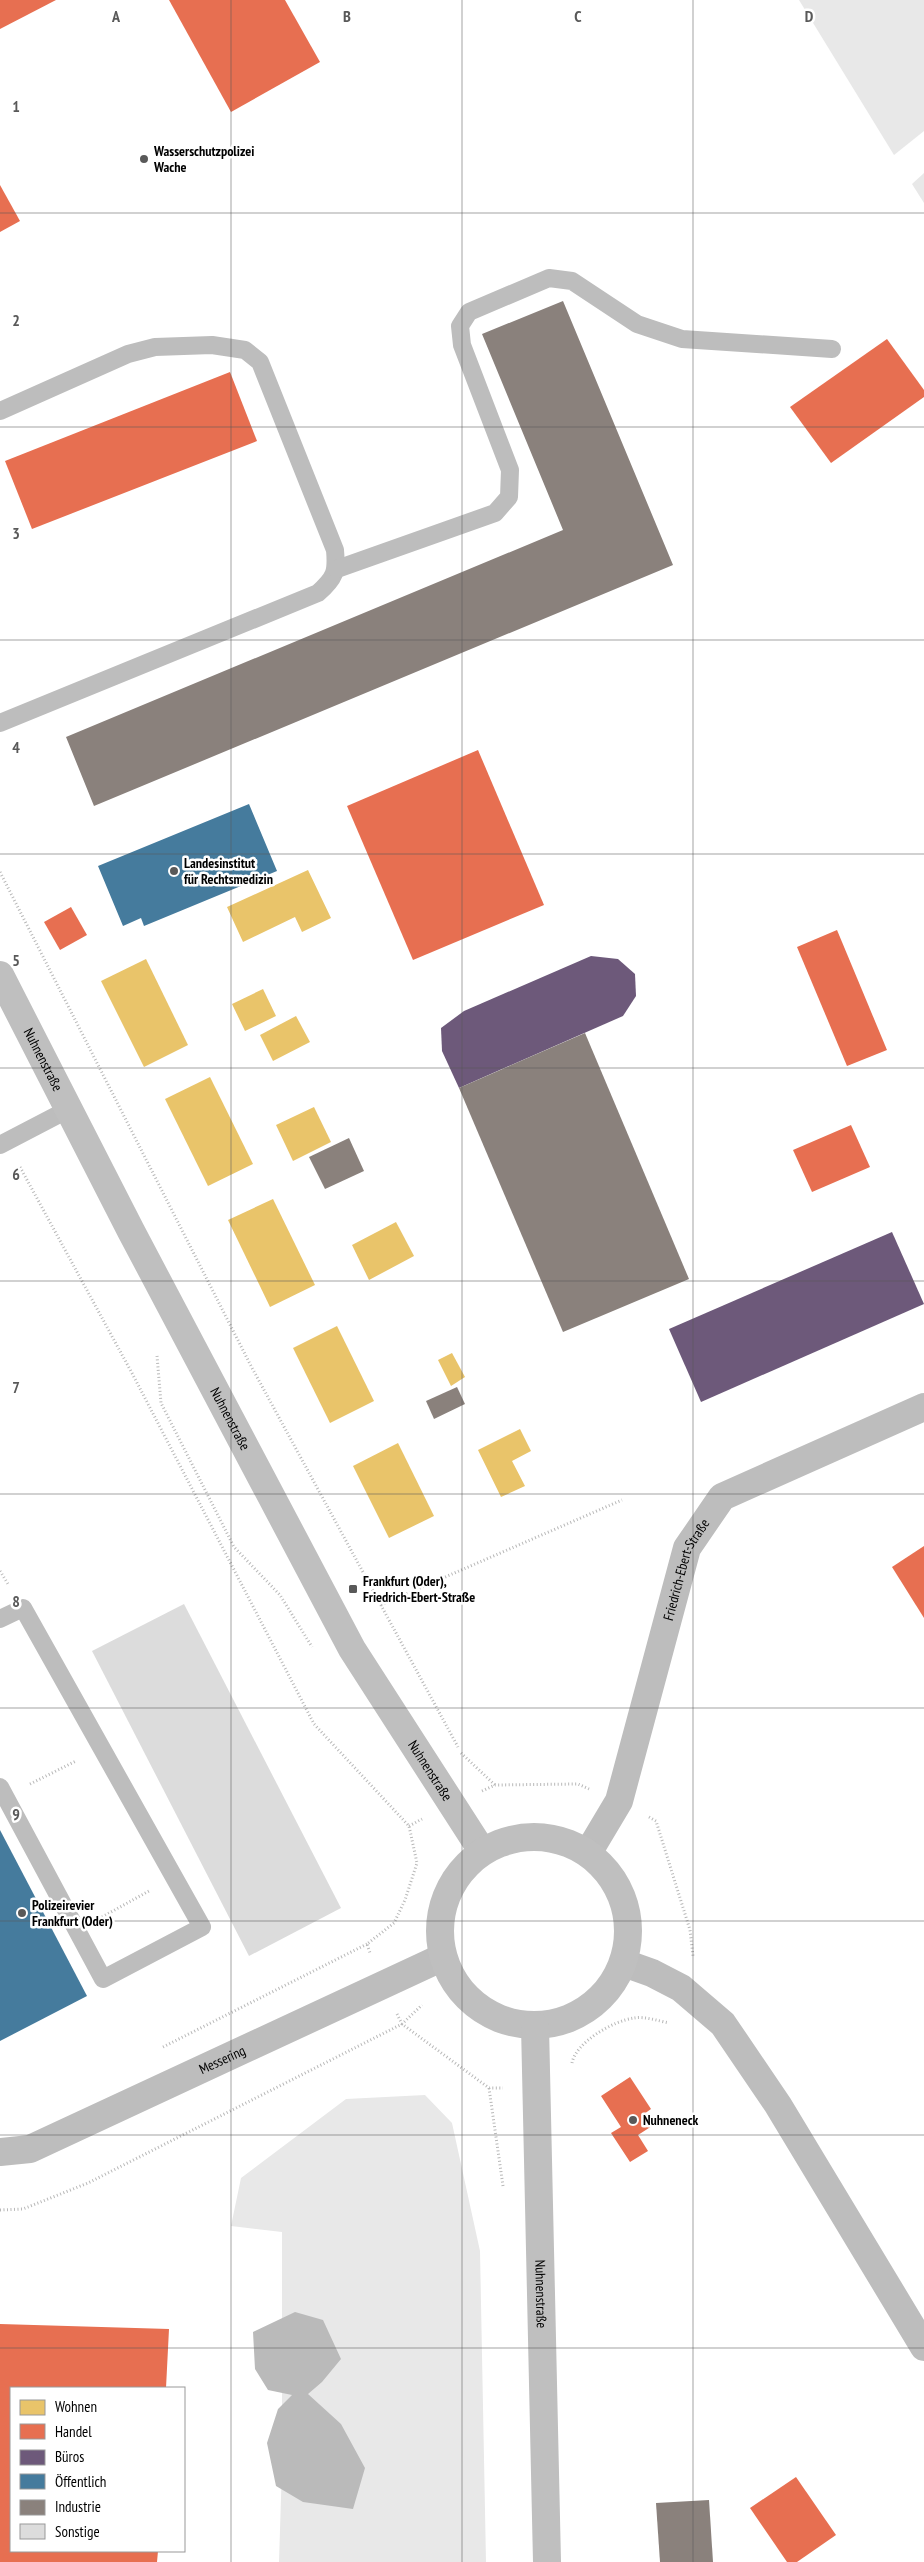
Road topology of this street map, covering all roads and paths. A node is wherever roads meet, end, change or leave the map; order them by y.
1 (832, 349) dead end
2 (0, 411) edge
3 (337, 569) junction
4 (0, 723) edge
5 (0, 872) edge
6 (0, 974) edge
7 (69, 1109) junction
8 (4, 1144) edge
9 (157, 1347) dead end
10 (924, 1407) edge
11 (622, 1500) dead end
12 (381, 1605) junction
13 (0, 1619) edge
14 (352, 1649) junction
15 (101, 1749) junction
16 (2, 1792) edge
17 (620, 1801) junction
18 (482, 1851) junction
19 (588, 1853) junction
20 (174, 1877) junction
21 (77, 1931) junction
22 (624, 1963) junction
23 (447, 1967) junction
24 (383, 1985) junction
25 (696, 2001) junction
26 (402, 2024) junction
27 (535, 2026) junction
28 (570, 2072) dead end
29 (489, 2088) dead end
30 (0, 2152) edge
31 (0, 2210) edge
32 (924, 2347) edge
33 (546, 2562) edge

1 - 3 lane
2 - 3 lane
3 - 4 lane
5 - 12 path
6 - 7 main road, Nuhnenstraße
7 - 8 lane
7 - 14 main road, Nuhnenstraße
8 - 24 path
9 - 14 path
10 - 17 street, Friedrich-Ebert-Straße
11 - 12 path
12 - 17 path
13 - 15 lane
14 - 18 main road, Nuhnenstraße
15 - 16 path
15 - 20 lane
16 - 21 lane
17 - 19 street, Friedrich-Ebert-Straße
17 - 25 path
18 - 19 main road
18 - 23 main road
19 - 22 main road
20 - 21 path
20 - 21 lane
22 - 25 street
22 - 27 main road
23 - 24 street, Messering
23 - 26 path
23 - 27 main road
24 - 26 path
24 - 30 street, Messering
25 - 28 path
25 - 32 street
26 - 29 path
26 - 31 path
27 - 33 main road, Nuhnenstraße

